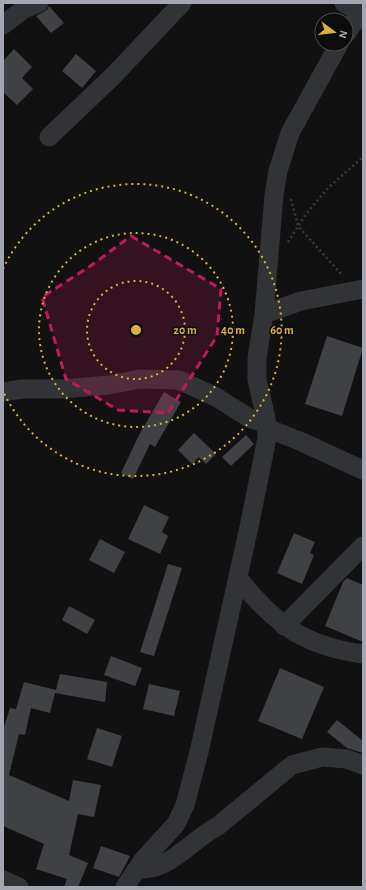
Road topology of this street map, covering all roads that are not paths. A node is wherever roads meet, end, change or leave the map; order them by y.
1 (39, 3) edge
2 (182, 3) edge
3 (344, 3) edge
4 (362, 11) edge
5 (354, 22) edge
6 (3, 25) edge
7 (334, 52) edge
8 (49, 137) dead end
9 (359, 290) edge
10 (264, 314) junction
11 (3, 392) edge
12 (267, 426) junction
13 (363, 470) edge
14 (363, 546) edge
15 (238, 578) junction
16 (284, 626) junction
17 (363, 654) edge
18 (363, 765) edge
19 (136, 870) junction
20 (3, 880) edge
21 (18, 887) edge
22 (125, 887) edge

1 - 6 street
2 - 8 street
3 - 4 street
4 - 5 street
7 - 10 street
9 - 10 street
10 - 12 street
11 - 12 street
12 - 13 street
12 - 15 street
14 - 16 street
15 - 16 street
15 - 19 street
16 - 17 street
18 - 19 street
19 - 22 street
20 - 21 street

